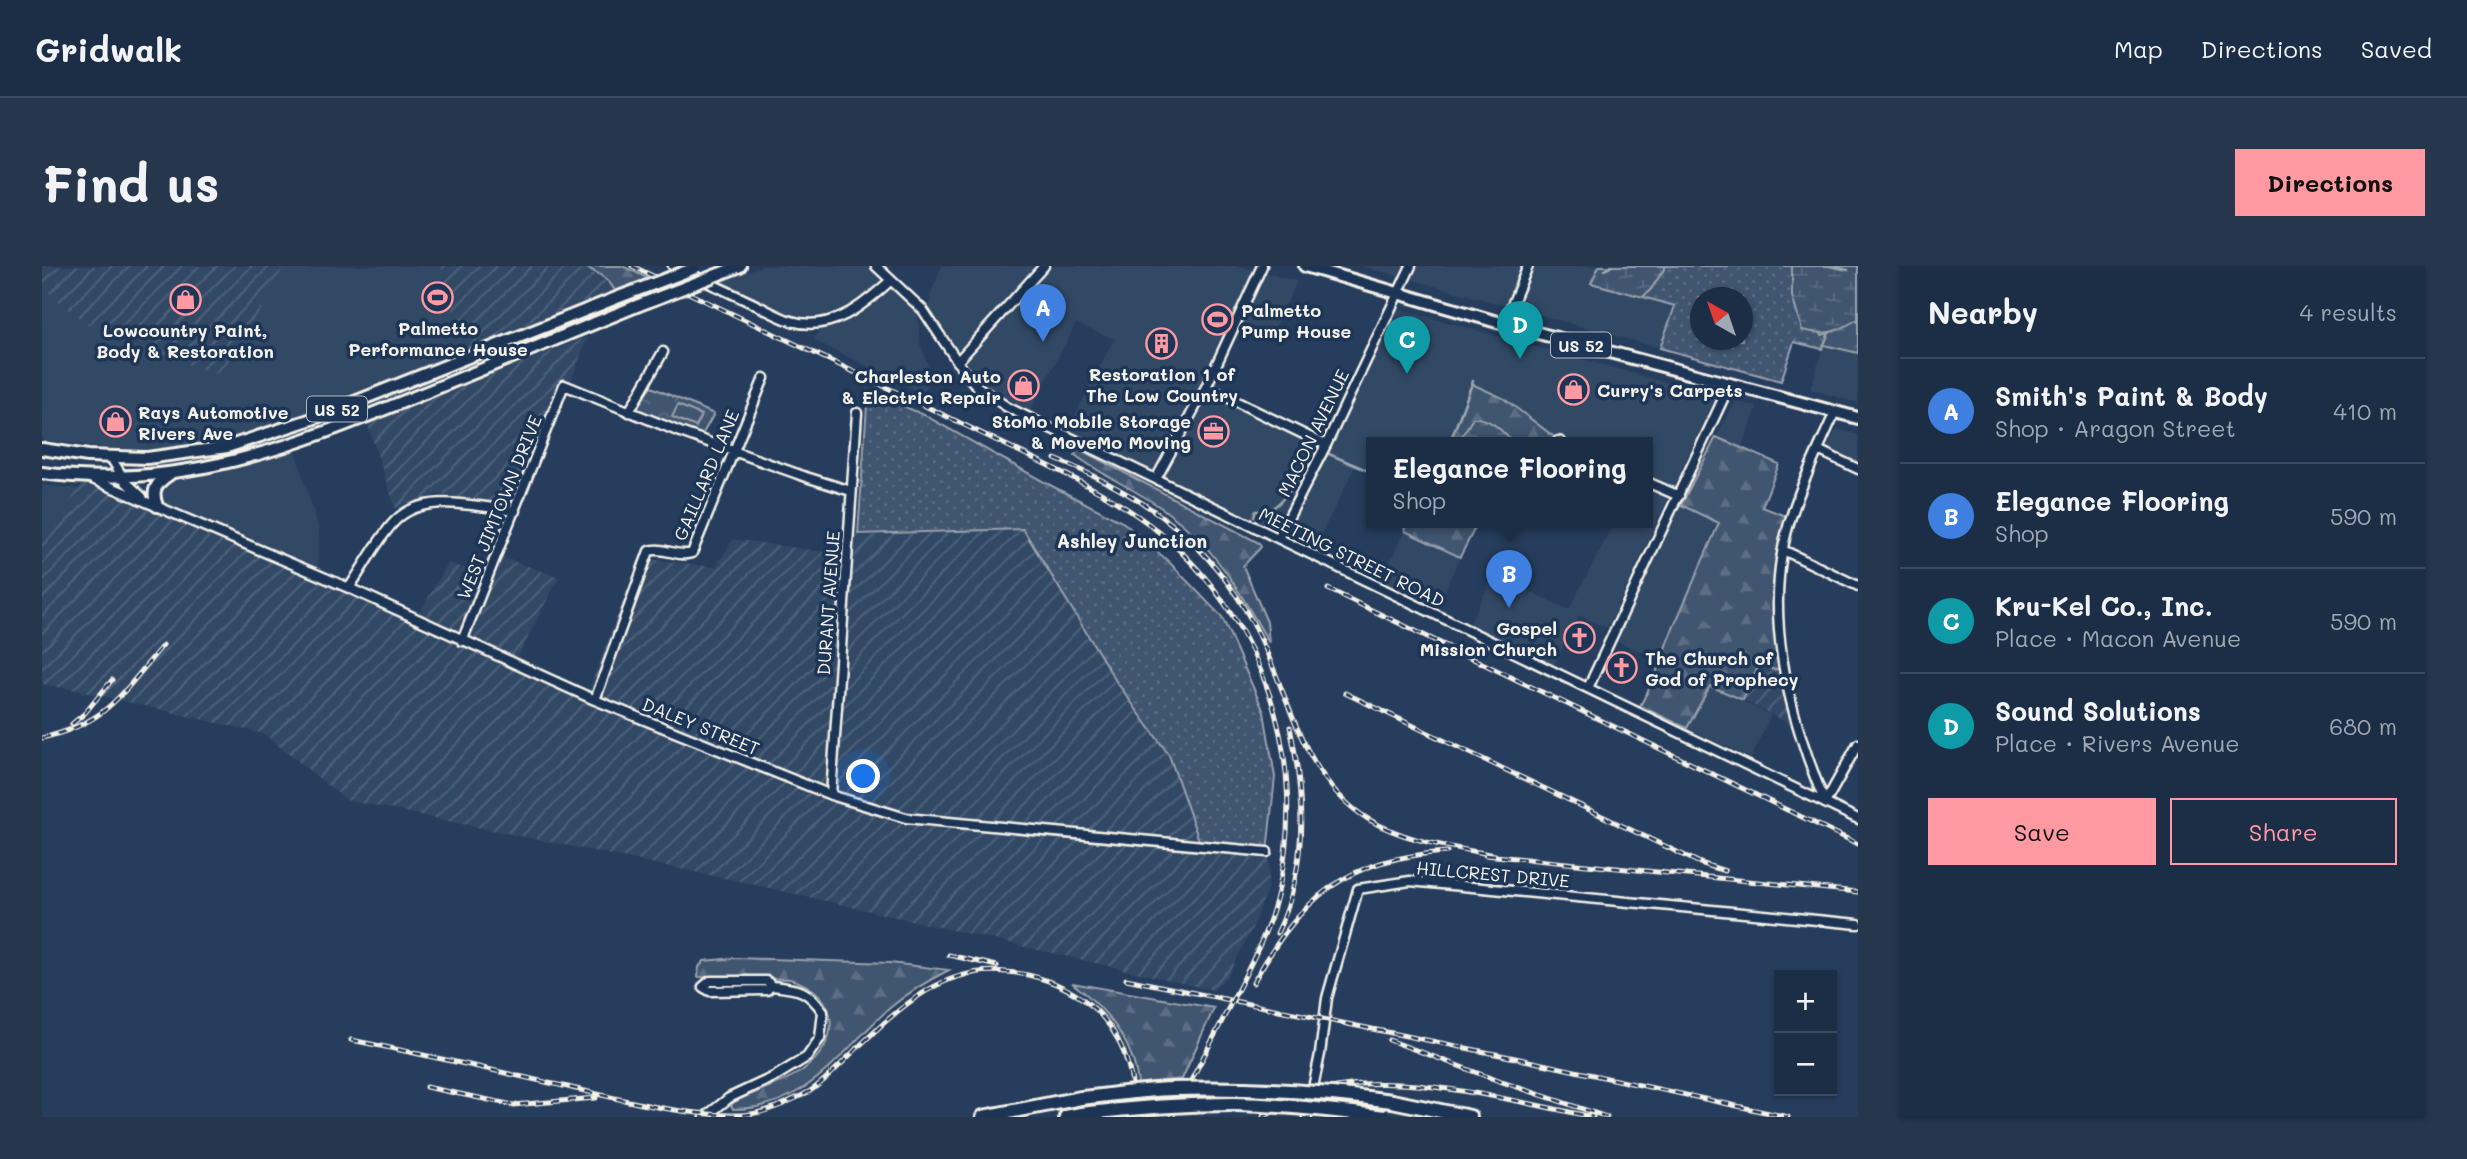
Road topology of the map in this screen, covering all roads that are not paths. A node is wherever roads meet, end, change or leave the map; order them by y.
1 (673, 266) edge
2 (740, 266) edge
3 (876, 266) edge
4 (1044, 266) edge
5 (1262, 266) edge
6 (1305, 266) edge
7 (1411, 266) edge
8 (1528, 266) edge
9 (697, 267) edge
10 (891, 280) junction
11 (1398, 292) junction
12 (1504, 324) junction
13 (663, 352) dead end
14 (957, 362) junction
15 (764, 378) dead end
16 (1730, 384) junction
17 (1206, 387) junction
18 (629, 412) junction
19 (1835, 412) junction
20 (857, 413) dead end
21 (1858, 418) edge
22 (1326, 446) junction
23 (42, 449) edge
24 (733, 450) junction
25 (1818, 450) junction
26 (111, 458) junction
27 (1858, 469) edge
28 (42, 473) edge
29 (171, 473) junction
30 (87, 477) junction
31 (124, 478) junction
32 (1156, 479) junction
33 (1653, 485) edge
34 (851, 491) junction
35 (1679, 496) junction
36 (156, 506) junction
37 (515, 511) junction
38 (1278, 538) junction
39 (1783, 550) junction
40 (1858, 586) edge
41 (349, 588) junction
42 (462, 640) junction
43 (1588, 688) junction
44 (595, 700) junction
45 (1858, 744) edge
46 (831, 795) junction
47 (1825, 803) junction
48 (1858, 819) edge
49 (1267, 852) dead end
50 (1858, 923) edge
51 (771, 986) junction
52 (705, 1117) edge
53 (984, 1117) edge
54 (1066, 1117) edge
55 (1307, 1117) edge
56 (1384, 1117) edge
57 (1471, 1117) edge

1 - 10 street
2 - 29 main road, US 52, bridge
3 - 10 street, MEETING STREET ROAD
4 - 14 street
5 - 17 street
6 - 11 main road, US 52
7 - 11 street, MACON AVENUE
8 - 12 street
9 - 26 main road, US 52, bridge
10 - 14 street, MEETING STREET ROAD
11 - 12 main road, US 52
11 - 22 street, MACON AVENUE
12 - 16 main road, US 52
13 - 18 street
14 - 32 street, MEETING STREET ROAD
15 - 24 street, GAILLARD LANE
16 - 19 main road, US 52
16 - 35 street
17 - 22 street
17 - 32 street
18 - 24 street
18 - 37 street, WEST JIMTOWN DRIVE
19 - 21 main road, US 52
19 - 25 street
20 - 34 street, DURANT AVENUE
22 - 38 street, MACON AVENUE
23 - 26 main road, US 52
24 - 34 street
24 - 44 street, GAILLARD LANE
25 - 27 street
25 - 39 street
26 - 31 street, DALEY STREET
28 - 30 main road, US 52
29 - 31 main road, US 52
29 - 36 main road
30 - 31 main road, US 52
30 - 36 street, DALEY STREET
31 - 36 street, DALEY STREET
32 - 38 street, MEETING STREET ROAD
33 - 35 street
34 - 46 street, DURANT AVENUE
35 - 43 street
36 - 41 street, DALEY STREET
37 - 41 street
37 - 42 street, WEST JIMTOWN DRIVE
38 - 43 street, MEETING STREET ROAD
39 - 40 street
39 - 47 street
41 - 42 street, DALEY STREET
42 - 44 street, DALEY STREET
43 - 47 street, MEETING STREET ROAD
44 - 46 street, DALEY STREET
45 - 47 street
46 - 49 street, DALEY STREET
47 - 48 street, MEETING STREET ROAD
50 - 55 street, HILLCREST DRIVE
51 - 51 street
51 - 52 street
53 - 57 highway, bridge
54 - 56 highway, bridge

